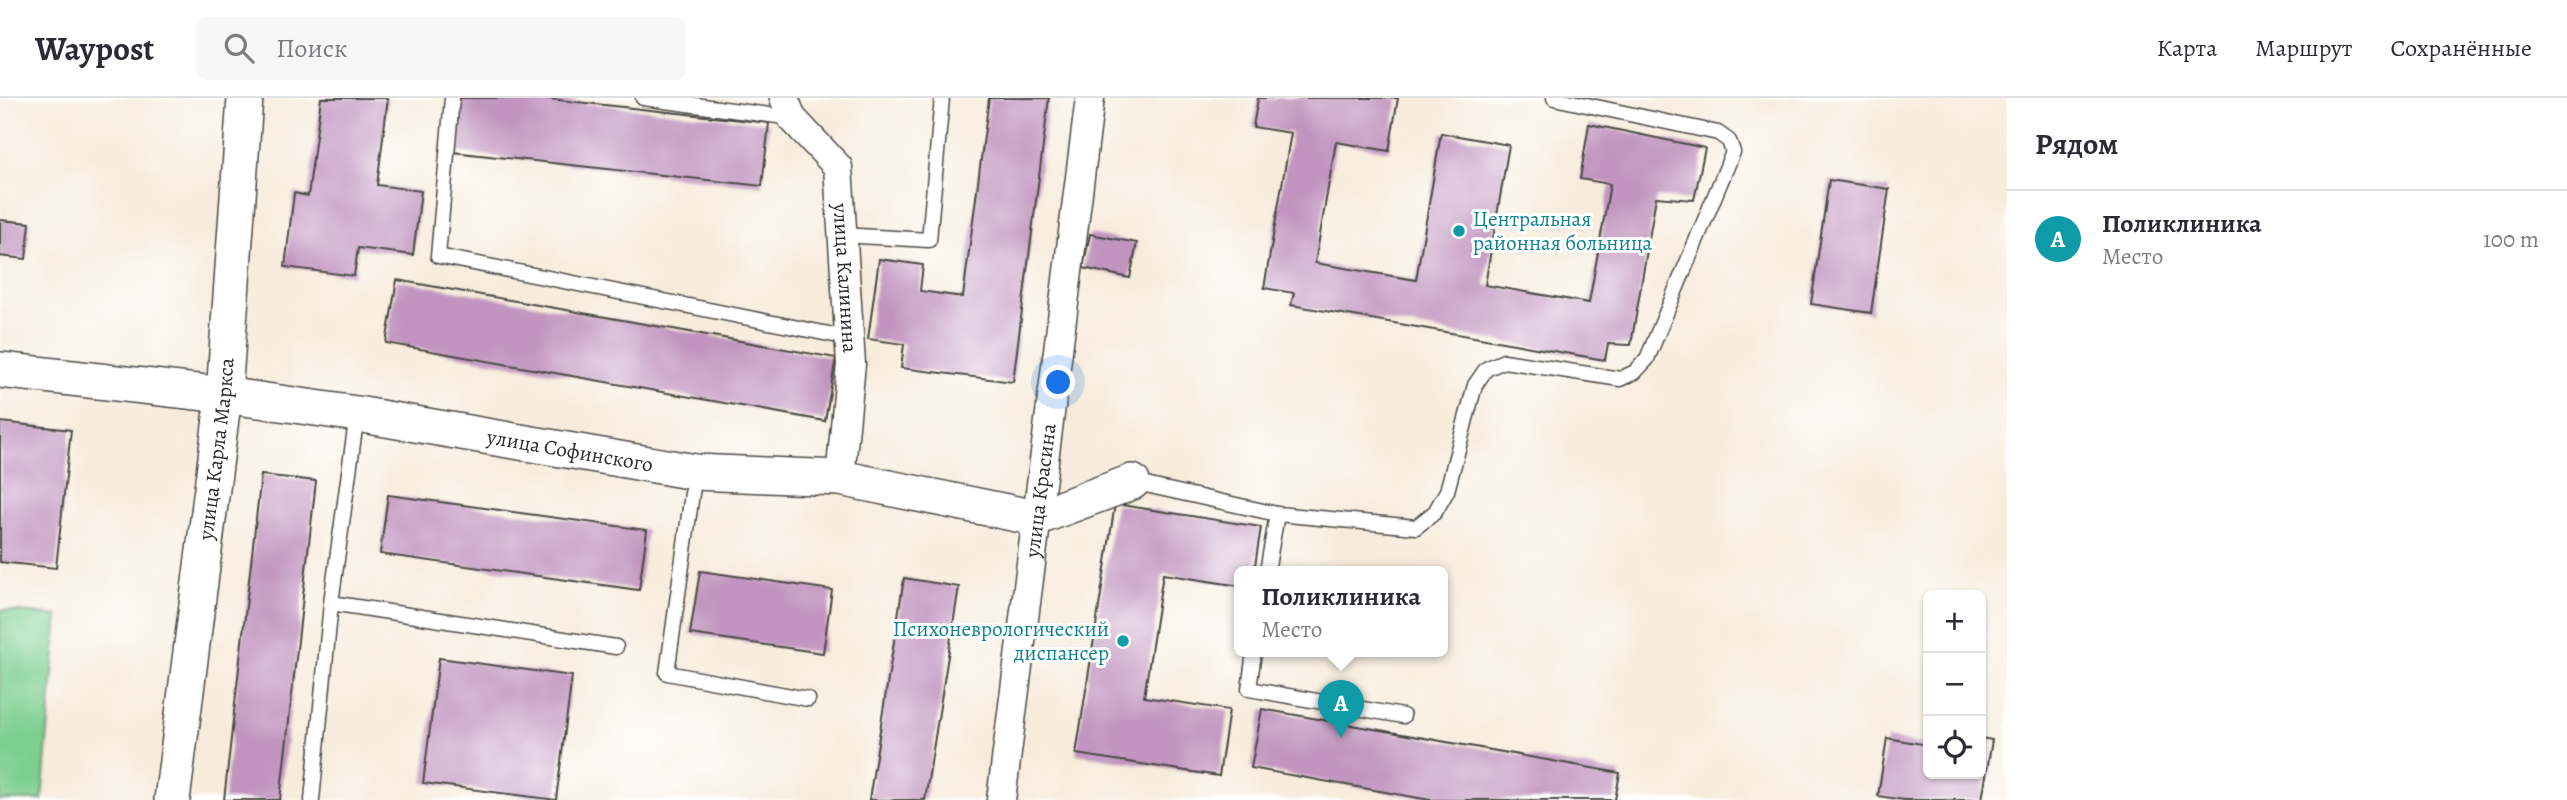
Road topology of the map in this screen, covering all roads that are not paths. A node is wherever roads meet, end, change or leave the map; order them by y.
1 (245, 98) edge
2 (452, 98) edge
3 (643, 98) edge
4 (942, 98) edge
5 (1090, 98) edge
6 (1555, 98) edge
7 (788, 108) edge
8 (841, 235) junction
9 (849, 338) junction
10 (0, 370) edge
11 (224, 395) junction
12 (357, 414) junction
13 (695, 472) junction
14 (840, 478) junction
15 (1132, 482) joint
16 (1276, 514) junction
17 (1036, 518) junction
18 (1268, 566) edge
19 (331, 603) junction
20 (616, 647) dead end
21 (1253, 657) edge
22 (808, 699) dead end
23 (1404, 716) dead end
24 (172, 800) edge
25 (312, 800) edge
26 (1001, 800) edge

1 - 11 street, улица Карла Маркса
2 - 9 lane
3 - 7 lane
4 - 8 lane
5 - 17 street, улица Красина
6 - 16 lane
7 - 8 street, улица Калинина
8 - 9 street, улица Калинина
9 - 14 street, улица Калинина
10 - 11 street, улица Софинского
11 - 12 street, улица Софинского
11 - 24 street, улица Карла Маркса
12 - 13 street, улица Софинского
12 - 19 lane
13 - 14 street, улица Софинского
13 - 22 lane
14 - 17 street, улица Софинского
15 - 16 lane
15 - 17 street
16 - 18 lane
17 - 26 street, улица Красина
19 - 20 lane
19 - 25 lane
21 - 23 lane

